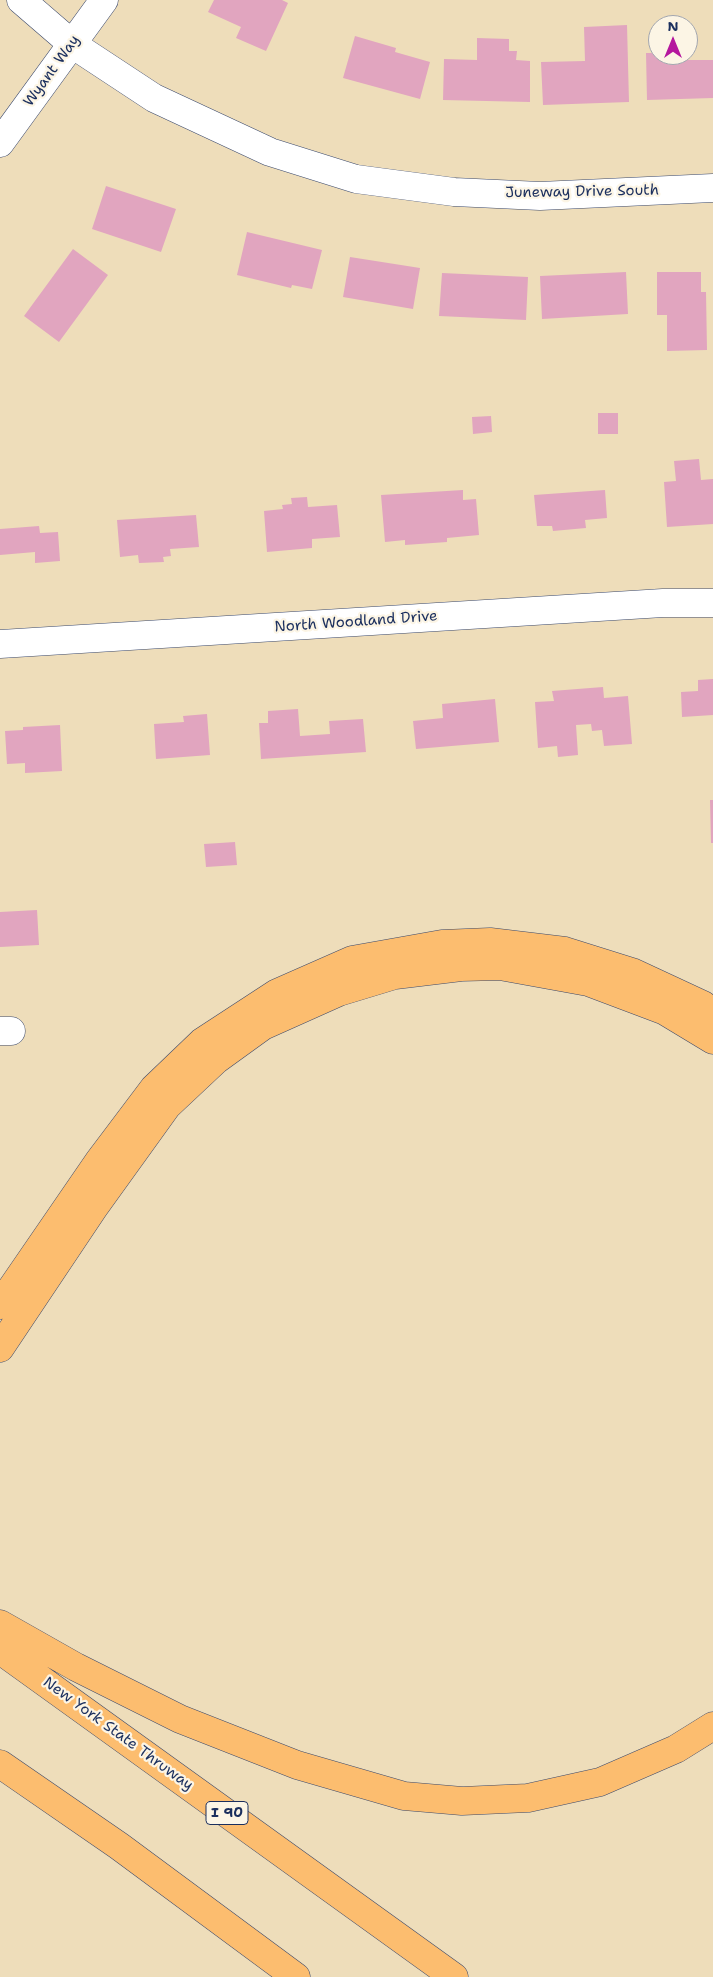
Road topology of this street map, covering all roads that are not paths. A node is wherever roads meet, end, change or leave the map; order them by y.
1 (20, 0) edge
2 (104, 0) edge
3 (72, 44) junction
4 (0, 142) edge
5 (713, 188) edge
6 (713, 603) edge
7 (0, 644) edge
8 (713, 1012) edge
9 (713, 1040) edge
10 (0, 1305) edge
11 (0, 1348) edge
12 (0, 1624) edge
13 (0, 1650) edge
14 (713, 1726) edge
15 (0, 1764) edge
16 (296, 1977) edge
17 (454, 1977) edge

1 - 3 street, Juneway Drive South
2 - 3 street, Wyant Way
3 - 4 street, Wyant Way
3 - 5 street, Juneway Drive South
6 - 7 street, North Woodland Drive
8 - 10 highway
9 - 11 highway
12 - 14 highway
13 - 17 highway, New York State Thruway / I 90
15 - 16 highway

